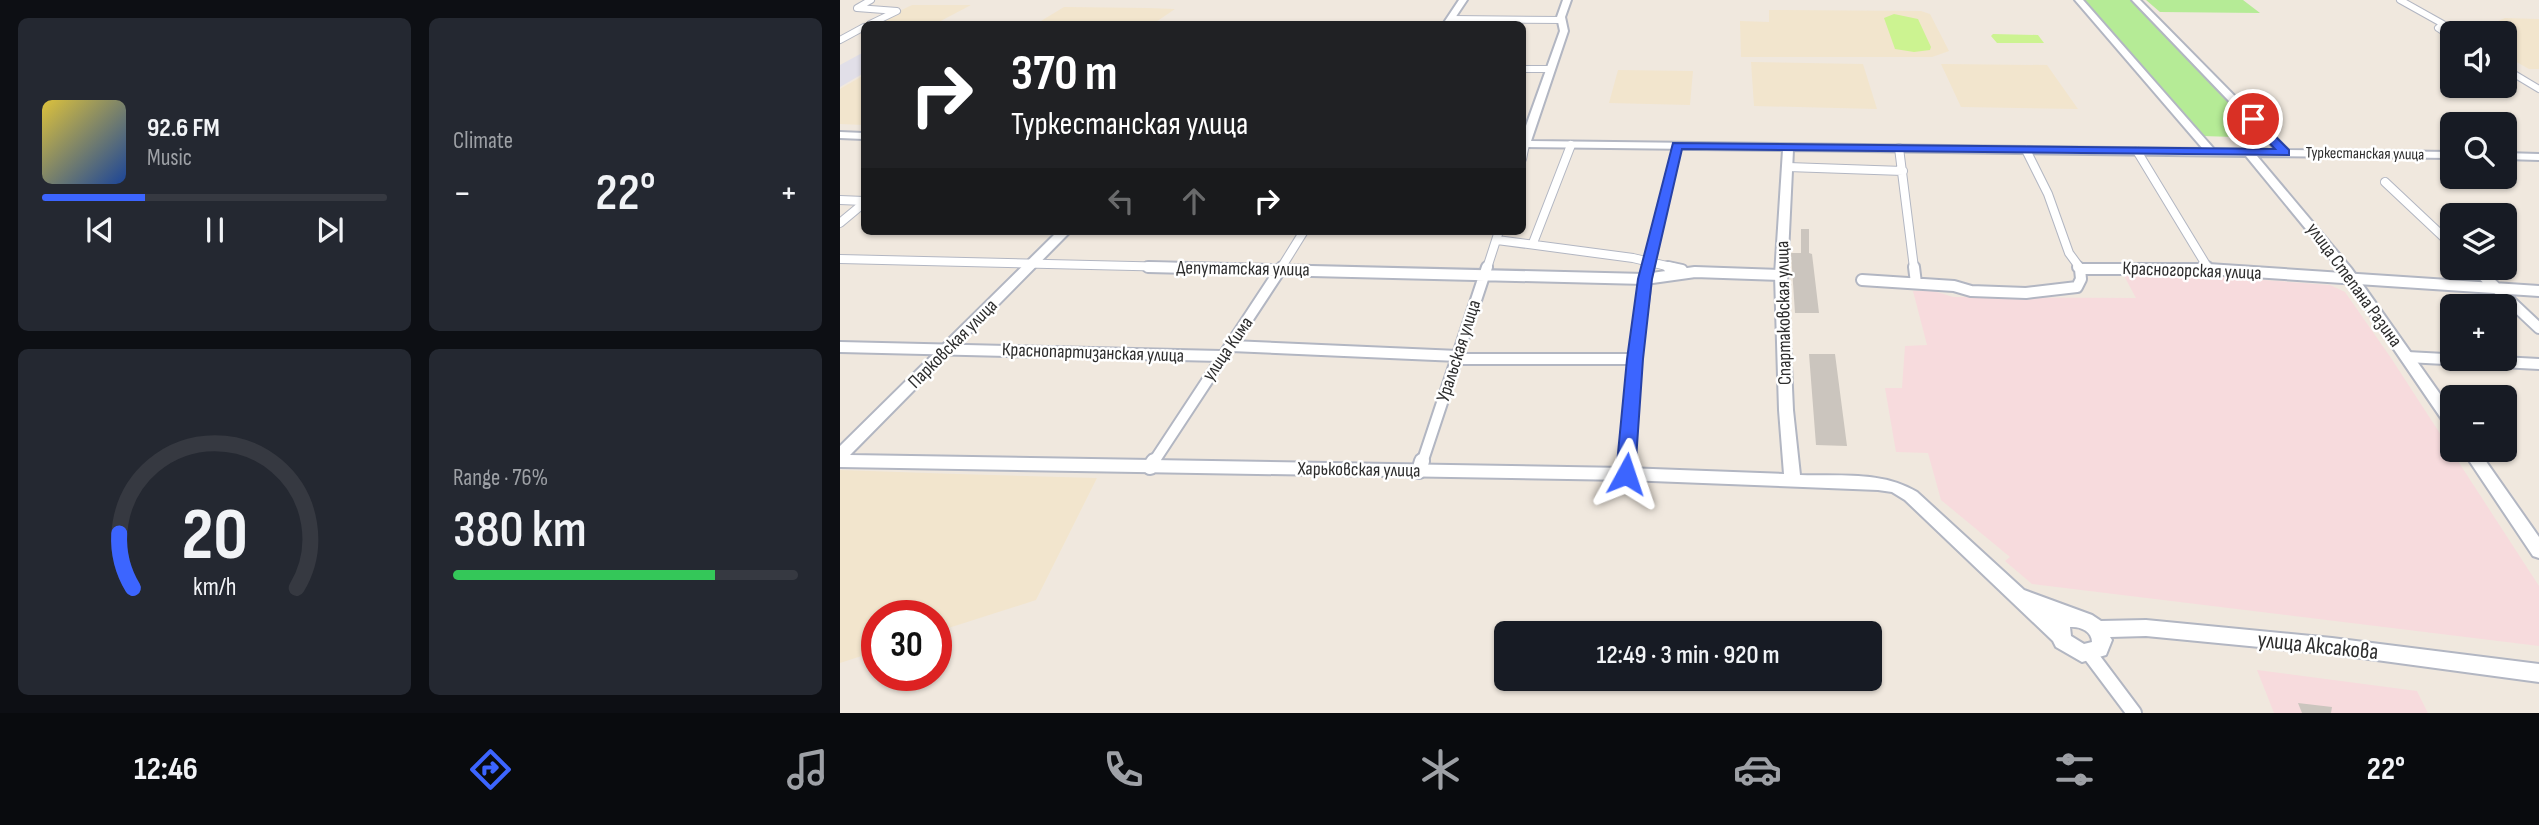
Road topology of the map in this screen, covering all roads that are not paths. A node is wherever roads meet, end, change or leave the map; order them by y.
1 (871, 0) edge
2 (1463, 0) edge
3 (1567, 0) edge
4 (2078, 0) edge
5 (2136, 0) edge
6 (2400, 0) edge
7 (1562, 20) junction
8 (876, 21) edge
9 (1450, 21) edge
10 (1506, 21) edge
11 (2440, 23) edge
12 (861, 29) edge
13 (840, 40) edge
14 (1526, 69) edge
15 (1550, 69) junction
16 (2517, 76) edge
17 (2539, 89) edge
18 (840, 135) edge
19 (861, 136) edge
20 (1526, 138) edge
21 (1526, 144) edge
22 (1571, 145) junction
23 (1678, 146) junction
24 (1788, 146) junction
25 (1899, 148) junction
26 (2026, 150) junction
27 (2137, 151) junction
28 (2211, 152) junction
29 (2249, 153) junction
30 (2285, 153) junction
31 (2440, 155) edge
32 (2517, 156) edge
33 (2539, 157) edge
34 (1788, 167) junction
35 (1903, 171) junction
36 (2385, 182) dead end
37 (840, 200) edge
38 (861, 202) edge
39 (861, 205) edge
40 (840, 223) edge
41 (2440, 234) edge
42 (1061, 235) edge
43 (1302, 235) edge
44 (1498, 236) edge
45 (1533, 243) junction
46 (840, 259) edge
47 (1650, 261) junction
48 (1032, 264) junction
49 (2080, 269) junction
50 (2208, 269) junction
51 (1280, 270) junction
52 (1695, 272) junction
53 (1485, 275) junction
54 (1780, 275) junction
55 (2352, 278) junction
56 (1645, 279) junction
57 (1862, 280) dead end
58 (2488, 280) edge
59 (1916, 283) junction
60 (2496, 287) junction
61 (2539, 291) edge
62 (2539, 328) edge
63 (1231, 346) junction
64 (840, 347) edge
65 (949, 348) junction
66 (1221, 356) junction
67 (2407, 357) junction
68 (1458, 358) junction
69 (1635, 359) junction
70 (2539, 364) edge
71 (2440, 405) edge
72 (840, 458) edge
73 (2478, 462) edge
74 (1150, 467) junction
75 (1419, 471) junction
76 (1626, 474) junction
77 (1792, 479) junction
78 (2539, 551) edge
79 (2013, 592) junction
80 (2075, 618) junction
81 (2097, 629) junction
82 (2060, 635) junction
83 (2089, 653) junction
84 (2539, 673) edge
85 (2134, 713) edge

1 - 8 street
2 - 9 street
3 - 7 street
4 - 28 street
5 - 30 street
6 - 11 street
7 - 10 street
7 - 15 street
12 - 13 street
14 - 15 street
15 - 20 street
16 - 17 street
18 - 19 street
21 - 22 street, Туркестанская улица
22 - 23 street, Туркестанская улица
22 - 45 street
23 - 24 street, Туркестанская улица
23 - 47 street
24 - 25 street, Туркестанская улица
24 - 34 street, Спартаковская улица
25 - 26 street, Туркестанская улица
25 - 35 street
26 - 27 street, Туркестанская улица
26 - 49 street
27 - 28 street, Туркестанская улица
27 - 50 street
28 - 29 street, Туркестанская улица
29 - 30 street, Туркестанская улица
29 - 55 street, улица Степана Разина
30 - 31 street, Туркестанская улица
32 - 33 street
34 - 35 street
34 - 54 street, Спартаковская улица
35 - 59 street
36 - 41 street
37 - 38 street
39 - 40 street
42 - 48 street, Парковская улица
43 - 51 street, улица Кима
44 - 45 street
44 - 53 street, Уральская улица
45 - 47 street
46 - 48 street, Депутатская улица
47 - 52 street
47 - 56 street
48 - 51 street, Депутатская улица
48 - 65 street, Парковская улица
49 - 50 street, Красногорская улица
49 - 59 street
50 - 55 street, Красногорская улица
51 - 53 street, Депутатская улица
51 - 63 street, улица Кима
52 - 54 street
52 - 56 street
53 - 56 street, Депутатская улица
53 - 68 street, Уральская улица
54 - 77 street, Спартаковская улица
55 - 60 street, Красногорская улица
55 - 67 street, улица Степана Разина
56 - 69 street
57 - 59 street
58 - 60 street
60 - 61 street, Красногорская улица
60 - 62 street
63 - 66 street, улица Кима
63 - 68 street
64 - 65 street, Краснопартизанская улица
65 - 66 street, Краснопартизанская улица
65 - 72 street, Парковская улица
66 - 74 street, улица Кима
67 - 70 street
67 - 71 street, улица Степана Разина
68 - 69 street
68 - 75 street, Уральская улица
69 - 76 street
72 - 74 street, Харьковская улица
73 - 78 street
74 - 75 street, Харьковская улица
75 - 76 street, Харьковская улица
76 - 77 street, Харьковская улица
77 - 79 street, Харьковская улица
79 - 80 street, улица Аксакова
79 - 82 street, Харьковская улица
80 - 81 street, улица Аксакова
80 - 82 street
81 - 83 street
81 - 84 street, улица Аксакова
82 - 83 street
83 - 85 street

